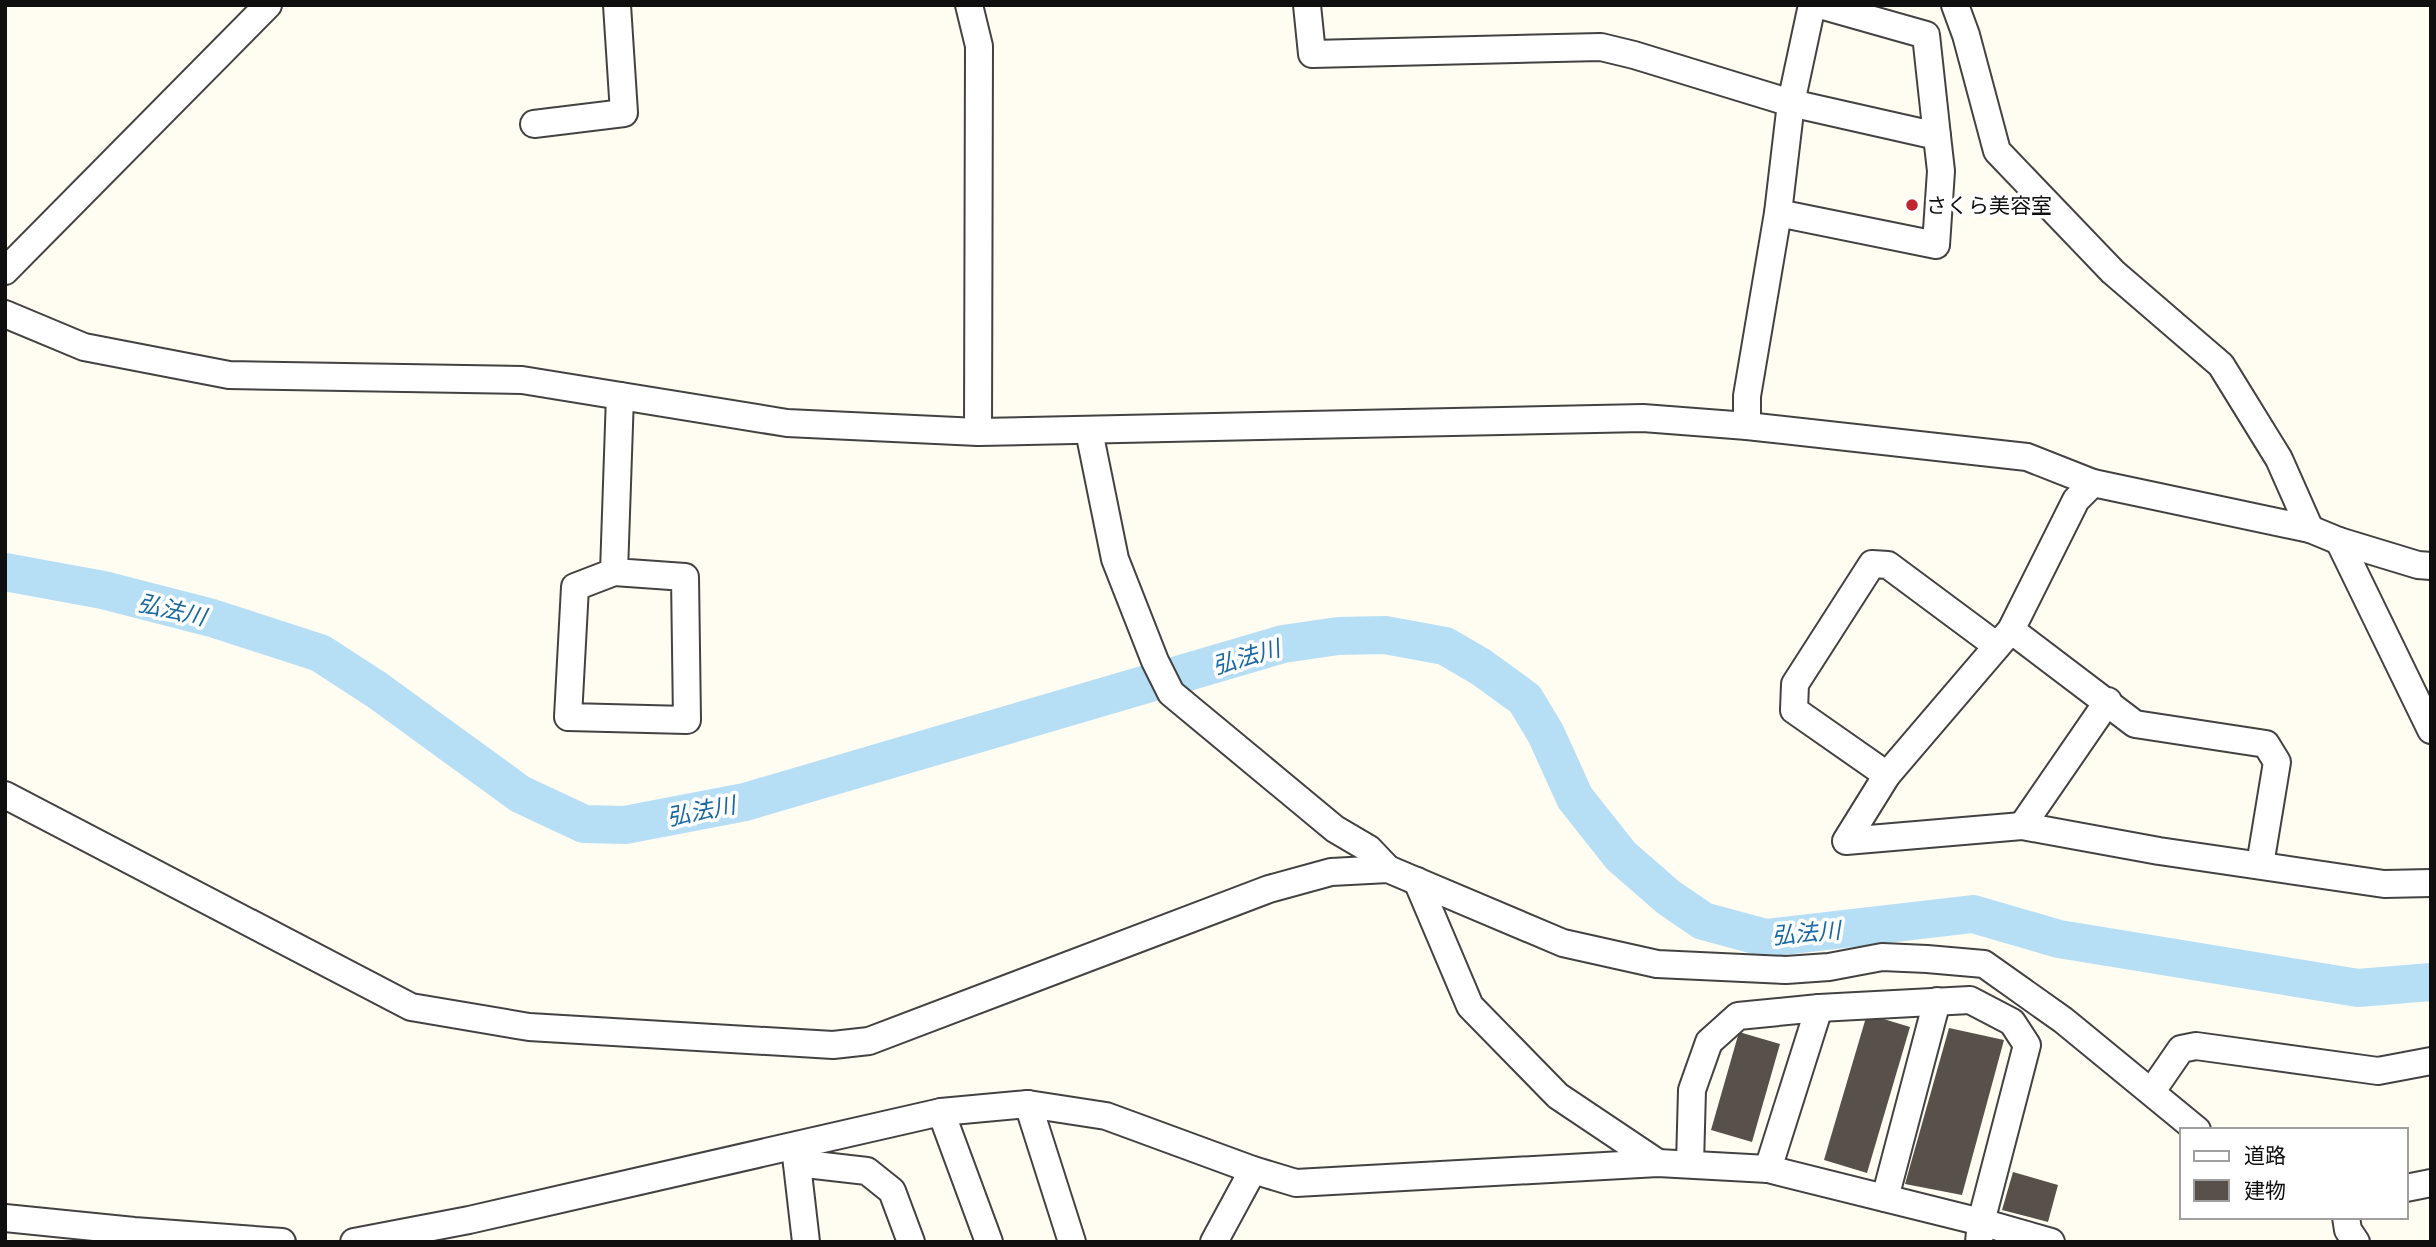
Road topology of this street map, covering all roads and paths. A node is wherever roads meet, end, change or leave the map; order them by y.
1 (268, 5) edge
2 (617, 5) edge
3 (969, 5) edge
4 (1307, 5) edge
5 (1812, 5) edge
6 (1820, 5) edge
7 (1955, 5) edge
8 (1791, 103) junction
9 (534, 124) dead end
10 (1937, 136) junction
11 (1778, 213) junction
12 (5, 271) edge
13 (5, 314) edge
14 (620, 396) junction
15 (1747, 426) junction
16 (1089, 431) junction
17 (978, 432) junction
18 (2092, 483) junction
19 (2310, 529) junction
20 (2339, 541) junction
21 (2431, 566) edge
22 (614, 572) junction
23 (2004, 638) junction
24 (2108, 701) junction
25 (2431, 730) edge
26 (1887, 775) junction
27 (5, 795) edge
28 (2022, 826) junction
29 (2260, 865) junction
30 (1388, 869) junction
31 (1416, 881) junction
32 (2431, 883) edge
33 (1937, 1001) junction
34 (1819, 1008) junction
35 (2431, 1061) edge
36 (2152, 1091) junction
37 (1028, 1104) junction
38 (941, 1112) junction
39 (2195, 1128) edge
40 (796, 1154) junction
41 (1658, 1163) junction
42 (1690, 1164) junction
43 (1768, 1169) junction
44 (1253, 1170) junction
45 (2431, 1183) edge
46 (2408, 1188) edge
47 (1885, 1198) junction
48 (5, 1218) edge
49 (2346, 1219) edge
50 (1980, 1232) edge
51 (282, 1242) edge
52 (354, 1242) edge
53 (806, 1242) edge
54 (911, 1242) edge
55 (989, 1242) edge
56 (1072, 1242) edge
57 (1214, 1242) edge
58 (2050, 1242) edge
59 (2356, 1242) edge

1 - 12 street
2 - 9 street
3 - 17 street
4 - 8 street
5 - 8 street
6 - 10 street
7 - 19 street
8 - 10 street
8 - 11 street
10 - 11 street
11 - 15 street
13 - 14 street
14 - 17 street
14 - 22 street
15 - 16 street
15 - 18 street
16 - 17 street
16 - 30 street
18 - 19 street
18 - 23 street
19 - 20 street
20 - 21 street
20 - 25 street
22 - 22 street
23 - 24 street
23 - 26 street
23 - 26 street
24 - 28 street
24 - 29 street
26 - 28 street
27 - 30 street
28 - 29 street
29 - 32 street
30 - 31 street
31 - 36 street
31 - 41 street
33 - 34 street
33 - 47 street
33 - 50 street
34 - 42 street
34 - 43 street
35 - 36 street
36 - 39 street
37 - 38 street
37 - 44 street
37 - 56 street
38 - 40 street
38 - 55 street
40 - 52 street
40 - 53 street
40 - 54 street
41 - 42 street
41 - 44 street
42 - 43 street
43 - 47 street
44 - 57 street
45 - 46 street
47 - 50 street
48 - 51 street
49 - 59 street
50 - 58 street

